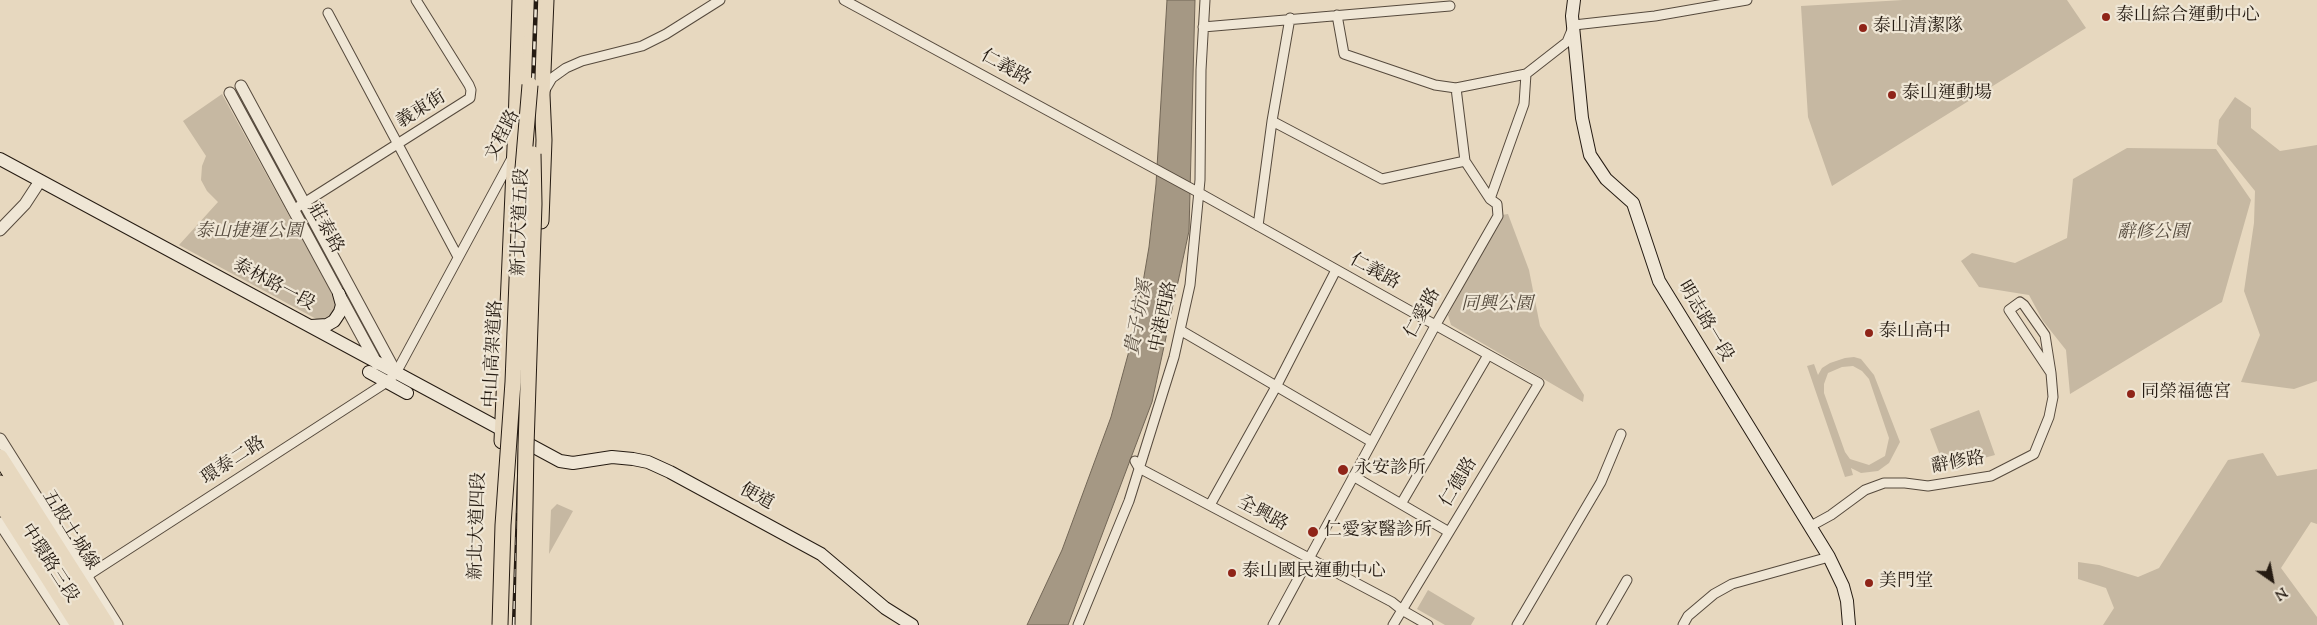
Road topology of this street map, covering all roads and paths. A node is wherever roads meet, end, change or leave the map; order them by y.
1 (416, 0) edge
2 (520, 0) edge
3 (533, 0) edge
4 (546, 0) edge
5 (720, 0) edge
6 (844, 0) edge
7 (1205, 0) edge
8 (1574, 0) edge
9 (1747, 0) edge
10 (1450, 6) dead end
11 (328, 13) dead end
12 (1337, 15) junction
13 (1290, 18) junction
14 (1574, 25) junction
15 (1203, 27) junction
16 (1526, 74) junction
17 (530, 84) junction
18 (242, 86) dead end
19 (1456, 88) junction
20 (230, 93) dead end
21 (542, 95) junction
22 (1272, 121) junction
23 (398, 145) junction
24 (515, 151) junction
25 (0, 159) edge
26 (1465, 161) junction
27 (40, 181) junction
28 (1196, 192) junction
29 (1490, 199) junction
30 (305, 204) junction
31 (294, 210) junction
32 (1258, 226) junction
33 (0, 230) edge
34 (458, 257) junction
35 (1336, 270) junction
36 (509, 278) junction
37 (538, 280) junction
38 (339, 294) junction
39 (311, 326) junction
40 (1435, 326) junction
41 (1180, 330) junction
42 (1488, 355) junction
43 (372, 367) junction
44 (2051, 373) junction
45 (391, 377) junction
46 (1539, 383) joint
47 (1277, 386) junction
48 (407, 393) dead end
49 (502, 429) junction
50 (1621, 434) dead end
51 (0, 438) edge
52 (1372, 442) junction
53 (532, 446) junction
54 (517, 452) junction
55 (0, 457) edge
56 (560, 462) joint
57 (1137, 465) junction
58 (0, 472) edge
59 (1353, 476) junction
60 (0, 483) edge
61 (0, 502) edge
62 (1401, 504) junction
63 (1210, 506) junction
64 (19, 509) junction
65 (0, 523) edge
66 (1811, 526) junction
67 (1449, 532) junction
68 (1309, 557) junction
69 (1828, 557) junction
70 (87, 576) junction
71 (1627, 580) dead end
72 (1402, 610) junction
73 (67, 625) edge
74 (78, 625) edge
75 (92, 625) edge
76 (107, 625) edge
77 (118, 625) edge
78 (494, 625) edge
79 (500, 625) edge
80 (512, 625) edge
81 (523, 625) edge
82 (528, 625) edge
83 (912, 625) edge
84 (1078, 625) edge
85 (1273, 625) edge
86 (1393, 625) edge
87 (1428, 625) edge
88 (1517, 625) edge
89 (1601, 625) edge
90 (1683, 625) edge
91 (1849, 625) edge

1 - 23 street, 義東街
2 - 24 main road, 新北大道五段
3 - 17 main road, 中山高架道路
4 - 21 main road, 新北大道五段
5 - 21 street, 文程路
6 - 28 street, 仁義路
7 - 15 street, 中港西路
8 - 14 main road, 明志路一段
9 - 14 street
10 - 12 street
11 - 23 street
12 - 13 street
12 - 19 street
13 - 15 street
13 - 22 street
14 - 16 street
14 - 66 main road, 明志路一段
15 - 28 street, 中港西路
16 - 19 street
16 - 29 street
17 - 79 main road, 中山高架道路, bridge
17 - 81 main road, 中山高架道路, bridge
18 - 30 street, 莊泰路
19 - 26 street
20 - 31 street, 莊泰路
21 - 24 street, 文程路
21 - 37 main road, 新北大道五段
22 - 26 street
22 - 32 street
23 - 30 street, 義東街
23 - 34 street
24 - 34 street, 文程路
24 - 36 main road, 新北大道五段
25 - 27 main road, 泰林路一段
26 - 29 street, 仁愛路
27 - 33 street
27 - 39 main road, 泰林路一段
28 - 32 street, 仁義路
28 - 41 street, 中港西路
29 - 40 street, 仁愛路
30 - 31 street, 義東街
30 - 45 street, 莊泰路
31 - 38 street, 莊泰路
32 - 35 street, 仁義路
34 - 45 street, 文程路
35 - 40 street, 仁義路
35 - 47 street
36 - 37 main road
36 - 49 main road, 新北大道五段
37 - 53 main road, 新北大道五段
38 - 39 main road
38 - 43 street, 莊泰路
39 - 43 main road, 泰林路一段
40 - 42 street, 仁義路
40 - 52 street, 仁愛路
41 - 47 street
41 - 57 street, 中港西路
42 - 46 street, 仁義路
42 - 62 street
43 - 45 main road, 泰林路一段
44 - 44 street, 辭修路
44 - 66 street, 辭修路
45 - 48 main road, 泰林路一段
45 - 49 main road, 泰林路一段
45 - 70 street, 環泰二路
46 - 67 street, 仁德路
47 - 52 street
47 - 63 street
49 - 53 main road, 泰林路一段
49 - 54 main road
49 - 78 main road, 新北大道四段
50 - 88 street
51 - 70 street, 中環路三段
52 - 59 street, 仁愛路
53 - 54 main road
53 - 56 main road, 泰林路一段
53 - 82 main road
54 - 80 main road
55 - 76 main road, 五股土城線
56 - 83 main road, 便道
57 - 63 street, 全興路
57 - 84 street, 中港西路
58 - 64 main road
59 - 62 street
59 - 68 street, 仁愛路
60 - 64 main road
61 - 74 main road
62 - 67 street
63 - 68 street, 全興路
64 - 75 main road
65 - 73 street, 中環路三段
66 - 69 main road, 明志路一段
67 - 72 street, 仁德路
68 - 72 street, 全興路
68 - 85 street, 仁愛路
69 - 90 street
69 - 91 main road, 明志路一段
70 - 77 street, 中環路三段
71 - 89 street
72 - 86 street, 仁德路
72 - 87 street, 全興路

